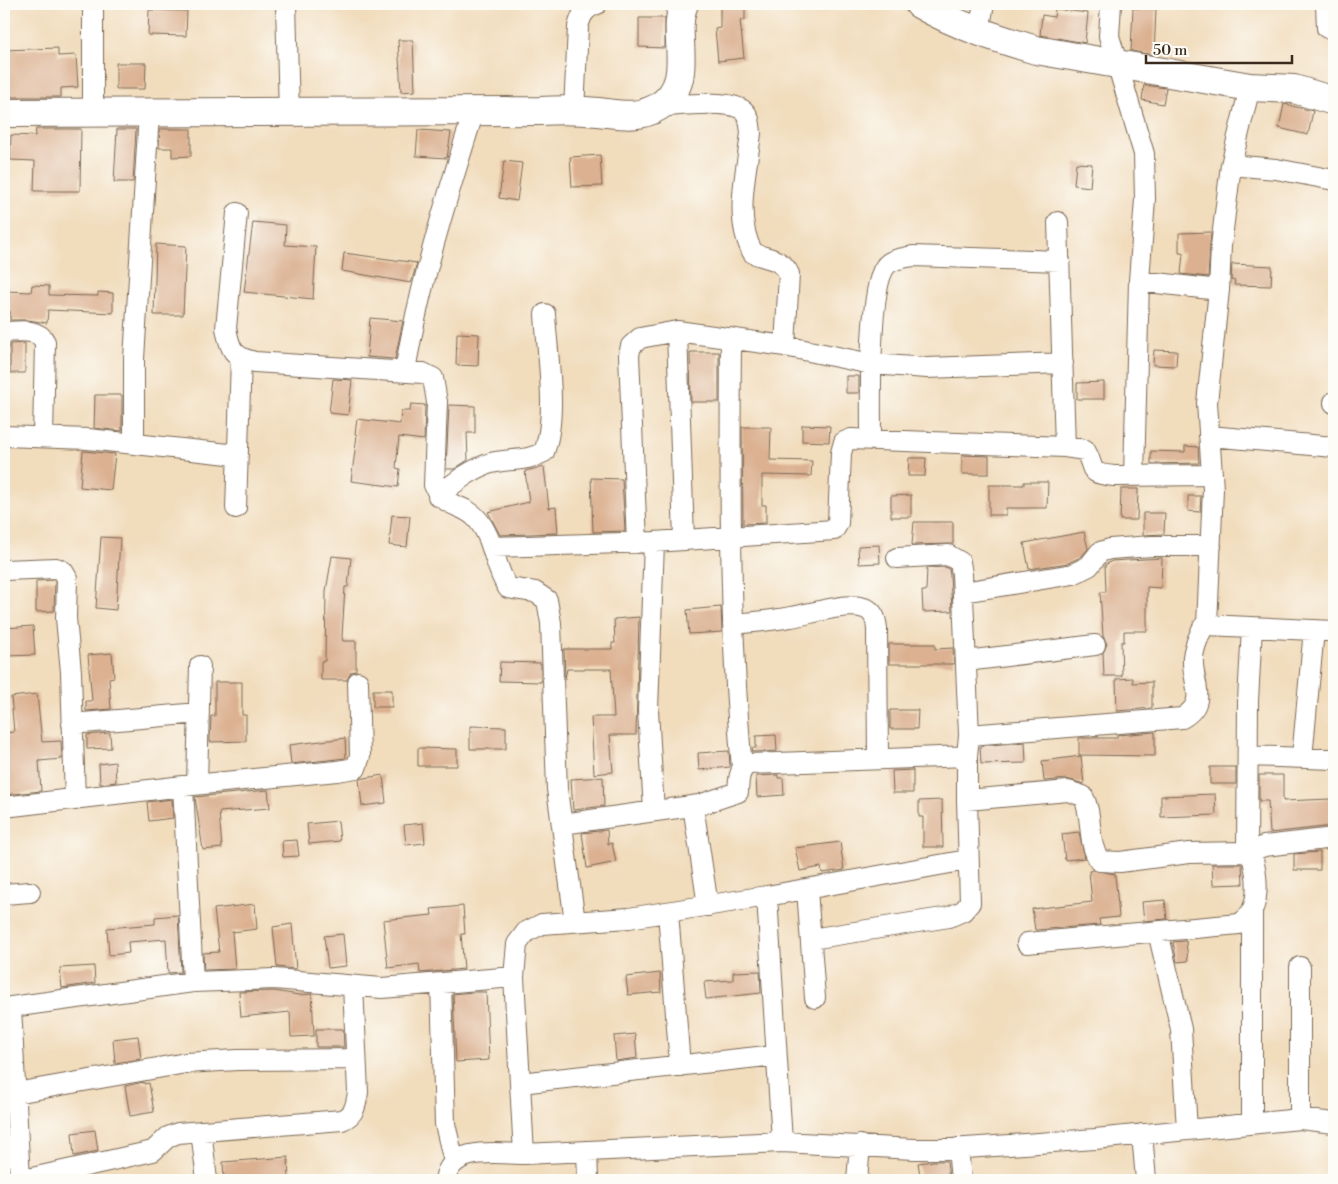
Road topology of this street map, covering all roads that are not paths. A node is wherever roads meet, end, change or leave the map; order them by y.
1 (93, 4) edge
2 (286, 4) edge
3 (597, 4) edge
4 (684, 4) edge
5 (984, 4) edge
6 (1111, 4) edge
7 (1326, 4) edge
8 (932, 8) edge
9 (1327, 28) dead end
10 (979, 31) junction
11 (1118, 63) junction
12 (1250, 87) junction
13 (1334, 101) edge
14 (657, 107) junction
15 (474, 111) junction
16 (574, 111) junction
17 (93, 113) junction
18 (149, 113) junction
19 (4, 114) edge
20 (289, 114) junction
21 (1231, 165) junction
22 (1334, 180) edge
23 (237, 213) dead end
24 (1058, 222) dead end
25 (1060, 261) junction
26 (1139, 281) junction
27 (1219, 290) junction
28 (545, 314) dead end
29 (677, 331) junction
30 (4, 332) edge
31 (731, 338) junction
32 (785, 346) junction
33 (240, 359) junction
34 (1063, 363) junction
35 (871, 364) junction
36 (405, 371) junction
37 (4, 436) edge
38 (1208, 436) junction
39 (43, 437) junction
40 (871, 439) junction
41 (134, 443) junction
42 (1065, 447) junction
43 (1334, 447) edge
44 (238, 455) junction
45 (1212, 474) junction
46 (1134, 476) junction
47 (438, 496) junction
48 (236, 508) dead end
49 (729, 538) junction
50 (684, 540) junction
51 (645, 542) junction
52 (1211, 546) junction
53 (492, 547) junction
54 (897, 558) dead end
55 (4, 570) edge
56 (963, 592) junction
57 (733, 624) junction
58 (1207, 624) junction
59 (1252, 627) junction
60 (1314, 630) junction
61 (1334, 631) edge
62 (1095, 645) dead end
63 (966, 661) junction
64 (200, 666) dead end
65 (358, 682) dead end
66 (199, 713) junction
67 (72, 724) junction
68 (969, 734) junction
69 (967, 756) junction
70 (1248, 756) junction
71 (878, 758) junction
72 (1302, 758) junction
73 (1334, 759) edge
74 (742, 768) junction
75 (190, 785) junction
76 (75, 800) junction
77 (967, 800) junction
78 (699, 806) junction
79 (4, 807) edge
80 (654, 811) junction
81 (562, 824) junction
82 (1334, 838) edge
83 (1247, 852) junction
84 (967, 860) junction
85 (807, 889) junction
86 (30, 892) dead end
87 (4, 894) edge
88 (767, 896) junction
89 (708, 906) junction
90 (668, 912) junction
91 (1252, 913) junction
92 (575, 922) junction
93 (1158, 932) junction
94 (811, 939) junction
95 (1027, 943) dead end
96 (1300, 967) dead end
97 (514, 976) junction
98 (193, 982) junction
99 (441, 983) junction
100 (353, 986) junction
101 (815, 998) dead end
102 (7, 1008) edge
103 (776, 1055) junction
104 (356, 1059) junction
105 (680, 1066) junction
106 (520, 1083) junction
107 (10, 1094) edge
108 (1300, 1119) junction
109 (1252, 1123) junction
110 (1334, 1123) edge
111 (1186, 1130) junction
112 (201, 1131) junction
113 (1142, 1134) junction
114 (782, 1142) junction
115 (860, 1145) junction
116 (958, 1148) junction
117 (587, 1151) junction
118 (524, 1154) junction
119 (454, 1162) junction
120 (22, 1180) edge
121 (207, 1180) edge
122 (445, 1180) edge
123 (588, 1180) edge
124 (857, 1180) edge
125 (961, 1180) edge
126 (1146, 1180) edge

1 - 17 street
2 - 20 street
3 - 16 street
4 - 14 street
5 - 10 street
6 - 11 street
7 - 9 street
8 - 10 street
10 - 11 street
11 - 12 street
11 - 26 street
12 - 13 street
12 - 21 street
14 - 16 street
14 - 32 street
15 - 16 street
15 - 20 street
15 - 36 street
17 - 18 street
17 - 19 street
18 - 20 street
18 - 41 street
21 - 22 street
21 - 27 street
23 - 33 street
24 - 25 street
25 - 34 street
25 - 35 street
26 - 27 street
26 - 46 street
27 - 38 street
28 - 47 street
29 - 31 street
29 - 50 street
29 - 51 street
30 - 39 street
31 - 32 street
31 - 49 street
32 - 35 street
33 - 36 street
33 - 44 street
34 - 35 street
34 - 42 street
35 - 40 street
36 - 47 street
37 - 39 street
38 - 43 street
38 - 45 street
39 - 41 street
40 - 42 street
40 - 49 street
41 - 44 street
42 - 46 street
44 - 48 street
45 - 46 street
45 - 52 street
47 - 53 street
49 - 50 street
49 - 57 street
50 - 51 street
51 - 53 street
51 - 80 street
52 - 56 street
52 - 58 street
53 - 81 street
54 - 56 street
55 - 67 street
56 - 63 street
57 - 71 street
57 - 74 street
58 - 59 street
58 - 68 street
59 - 60 street
59 - 70 street
60 - 61 street
60 - 72 street
62 - 63 street
63 - 68 street
64 - 66 street
65 - 75 street
66 - 67 street
66 - 75 street
67 - 76 street
68 - 69 street
69 - 71 street
69 - 77 street
70 - 72 street
70 - 83 street
71 - 74 street
72 - 73 street
74 - 78 street
75 - 76 street
75 - 98 street
76 - 79 street
77 - 83 street
77 - 84 street
78 - 80 street
78 - 89 street
80 - 81 street
81 - 92 street
82 - 83 street
83 - 91 street
84 - 85 street
84 - 94 street
85 - 88 street
85 - 94 street
86 - 87 street
88 - 89 street
88 - 103 street
89 - 90 street
90 - 92 street
90 - 105 street
91 - 93 street
91 - 109 street
92 - 97 street
93 - 95 street
93 - 111 street
94 - 101 street
96 - 108 street
97 - 99 street
97 - 106 street
98 - 100 street
98 - 102 street
99 - 100 street
99 - 119 street
100 - 104 street
102 - 107 street
103 - 105 street
103 - 114 street
104 - 107 street
104 - 112 street
105 - 106 street
106 - 118 street
107 - 120 street
108 - 109 street
108 - 110 street
109 - 111 street
111 - 113 street
112 - 120 street
112 - 121 street
113 - 116 street
113 - 126 street
114 - 115 street
114 - 117 street
115 - 116 street
115 - 124 street
116 - 125 street
117 - 118 street
117 - 123 street
118 - 119 street
119 - 122 street

